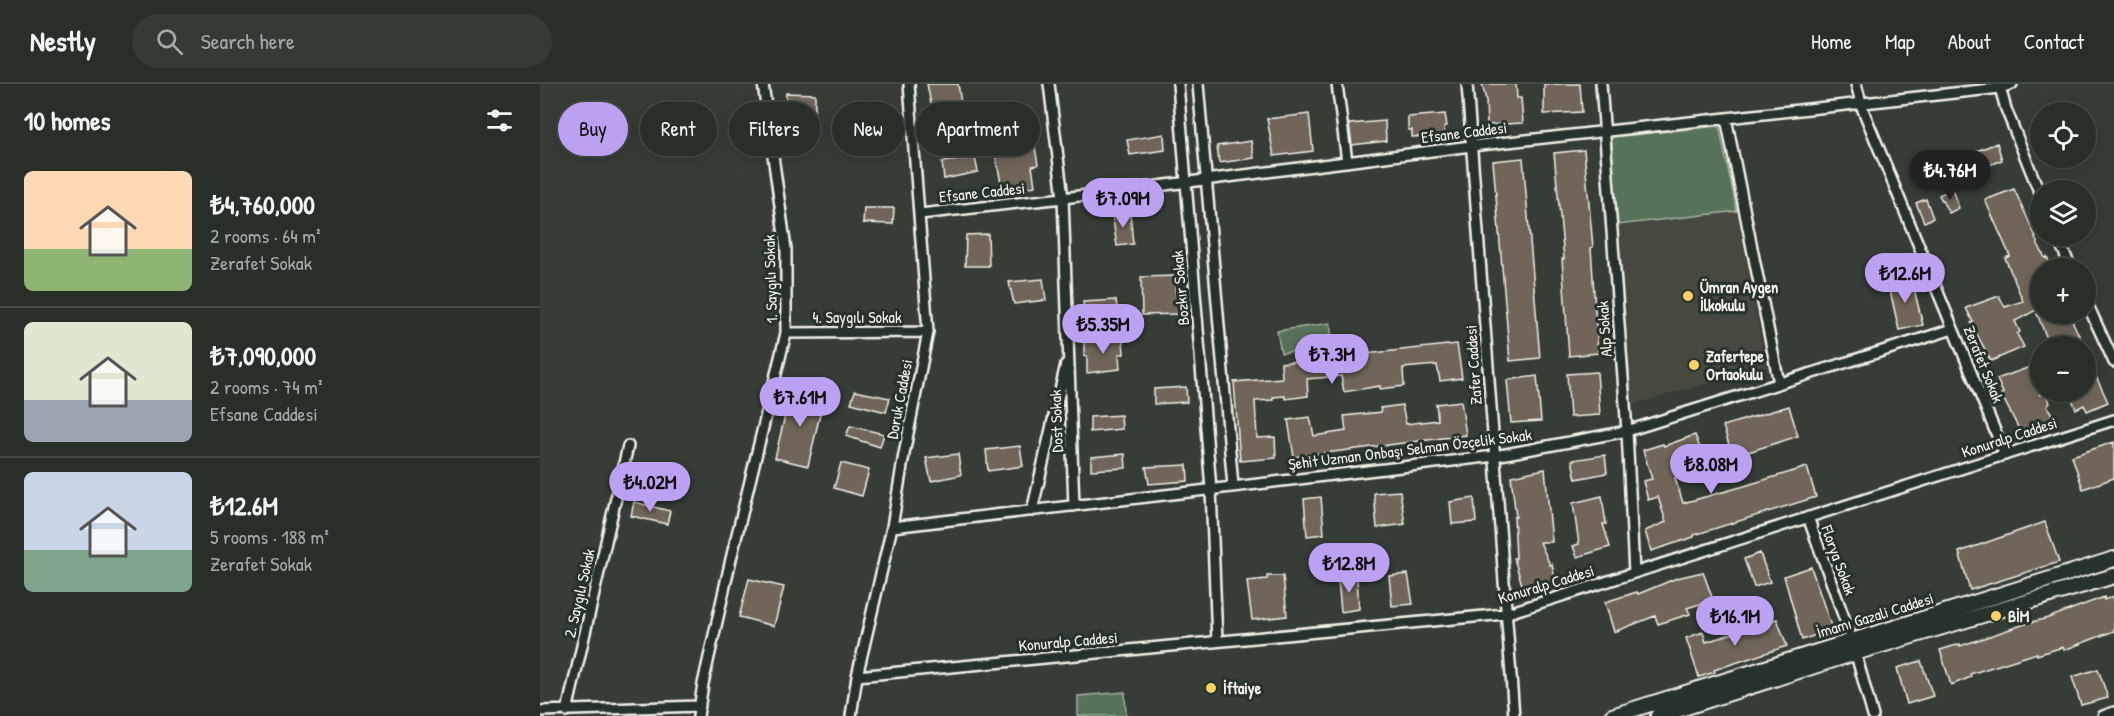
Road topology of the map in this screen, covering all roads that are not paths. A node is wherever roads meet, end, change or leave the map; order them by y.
1 (764, 84) edge
2 (909, 84) edge
3 (1049, 84) edge
4 (1178, 84) edge
5 (1198, 84) edge
6 (1337, 84) edge
7 (1467, 84) edge
8 (1601, 84) edge
9 (1856, 84) edge
10 (2012, 84) edge
11 (1999, 86) edge
12 (1861, 103) junction
13 (1726, 118) junction
14 (1605, 131) junction
15 (1471, 146) junction
16 (1347, 162) junction
17 (1207, 179) junction
18 (2034, 180) edge
19 (1186, 182) junction
20 (1063, 198) junction
21 (920, 214) junction
22 (2096, 323) edge
23 (1953, 329) junction
24 (928, 332) junction
25 (786, 333) junction
26 (1069, 353) junction
27 (2114, 362) edge
28 (1779, 383) junction
29 (2114, 420) edge
30 (1627, 431) junction
31 (628, 446) dead end
32 (2004, 454) junction
33 (1495, 456) junction
34 (1233, 486) junction
35 (1211, 489) junction
36 (1074, 506) junction
37 (1032, 511) junction
38 (1808, 517) junction
39 (892, 527) junction
40 (2114, 559) edge
41 (1634, 573) junction
42 (2114, 576) edge
43 (1505, 614) junction
44 (1217, 641) junction
45 (1854, 646) junction
46 (857, 676) junction
47 (540, 711) edge
48 (567, 711) junction
49 (699, 711) edge
50 (2114, 712) edge
51 (851, 716) edge
52 (1514, 716) edge
53 (1612, 716) edge
54 (1658, 716) edge
55 (1873, 716) edge
56 (2103, 716) edge

1 - 25 street, 1. Saygılı Sokak
2 - 21 street, Doruk Caddesi
3 - 20 street, Dost Sokak
4 - 19 street, Bozkır Sokak
5 - 17 street
6 - 16 street
7 - 15 street, Zafer Caddesi
8 - 14 street, Alp Sokak
9 - 12 street, Zerafet Sokak
10 - 11 street, Efsane Caddesi
11 - 12 street, Efsane Caddesi
11 - 18 street
12 - 13 street, Efsane Caddesi
12 - 23 street, Zerafet Sokak
13 - 14 street, Efsane Caddesi
13 - 28 street
14 - 15 street, Efsane Caddesi
14 - 30 street, Alp Sokak
15 - 16 street, Efsane Caddesi
15 - 33 street, Zafer Caddesi
16 - 17 street, Efsane Caddesi
17 - 19 street, Efsane Caddesi
17 - 34 street
19 - 20 street, Efsane Caddesi
19 - 35 street, Bozkır Sokak
20 - 21 street, Efsane Caddesi
20 - 26 street, Dost Sokak
21 - 24 street, Doruk Caddesi
22 - 27 street
23 - 28 street, Şehit Uzman Onbaşı Selman Özçelik Sokak
23 - 32 street, Zerafet Sokak
24 - 25 street, 4. Saygılı Sokak
24 - 39 street, Doruk Caddesi
25 - 49 street, 1. Saygılı Sokak
26 - 36 street, Dost Sokak
26 - 37 street
28 - 30 street, Şehit Uzman Onbaşı Selman Özçelik Sokak
29 - 32 street, Konuralp Caddesi
30 - 33 street, Şehit Uzman Onbaşı Selman Özçelik Sokak
30 - 41 street, Alp Sokak
31 - 48 street, 2. Saygılı Sokak
32 - 38 street, Konuralp Caddesi
33 - 34 street, Şehit Uzman Onbaşı Selman Özçelik Sokak
33 - 43 street, Zafer Caddesi
34 - 35 street, Şehit Uzman Onbaşı Selman Özçelik Sokak
35 - 36 street, Şehit Uzman Onbaşı Selman Özçelik Sokak
35 - 44 street, Bozkır Sokak
36 - 37 street, Şehit Uzman Onbaşı Selman Özçelik Sokak
37 - 39 street, Şehit Uzman Onbaşı Selman Özçelik Sokak
38 - 41 street, Konuralp Caddesi
38 - 45 street, Florya Sokak
39 - 46 street, Doruk Caddesi
40 - 45 main road, İmamı Gazali Caddesi
41 - 43 street, Konuralp Caddesi
42 - 45 main road, İmamı Gazali Caddesi
43 - 44 street, Konuralp Caddesi
43 - 52 street, Zafer Caddesi
44 - 46 street, Konuralp Caddesi
45 - 53 main road, İmamı Gazali Caddesi
45 - 54 main road, İmamı Gazali Caddesi
45 - 55 street, Florya Sokak
46 - 51 street, Doruk Caddesi
47 - 48 street
48 - 49 street
50 - 56 street

